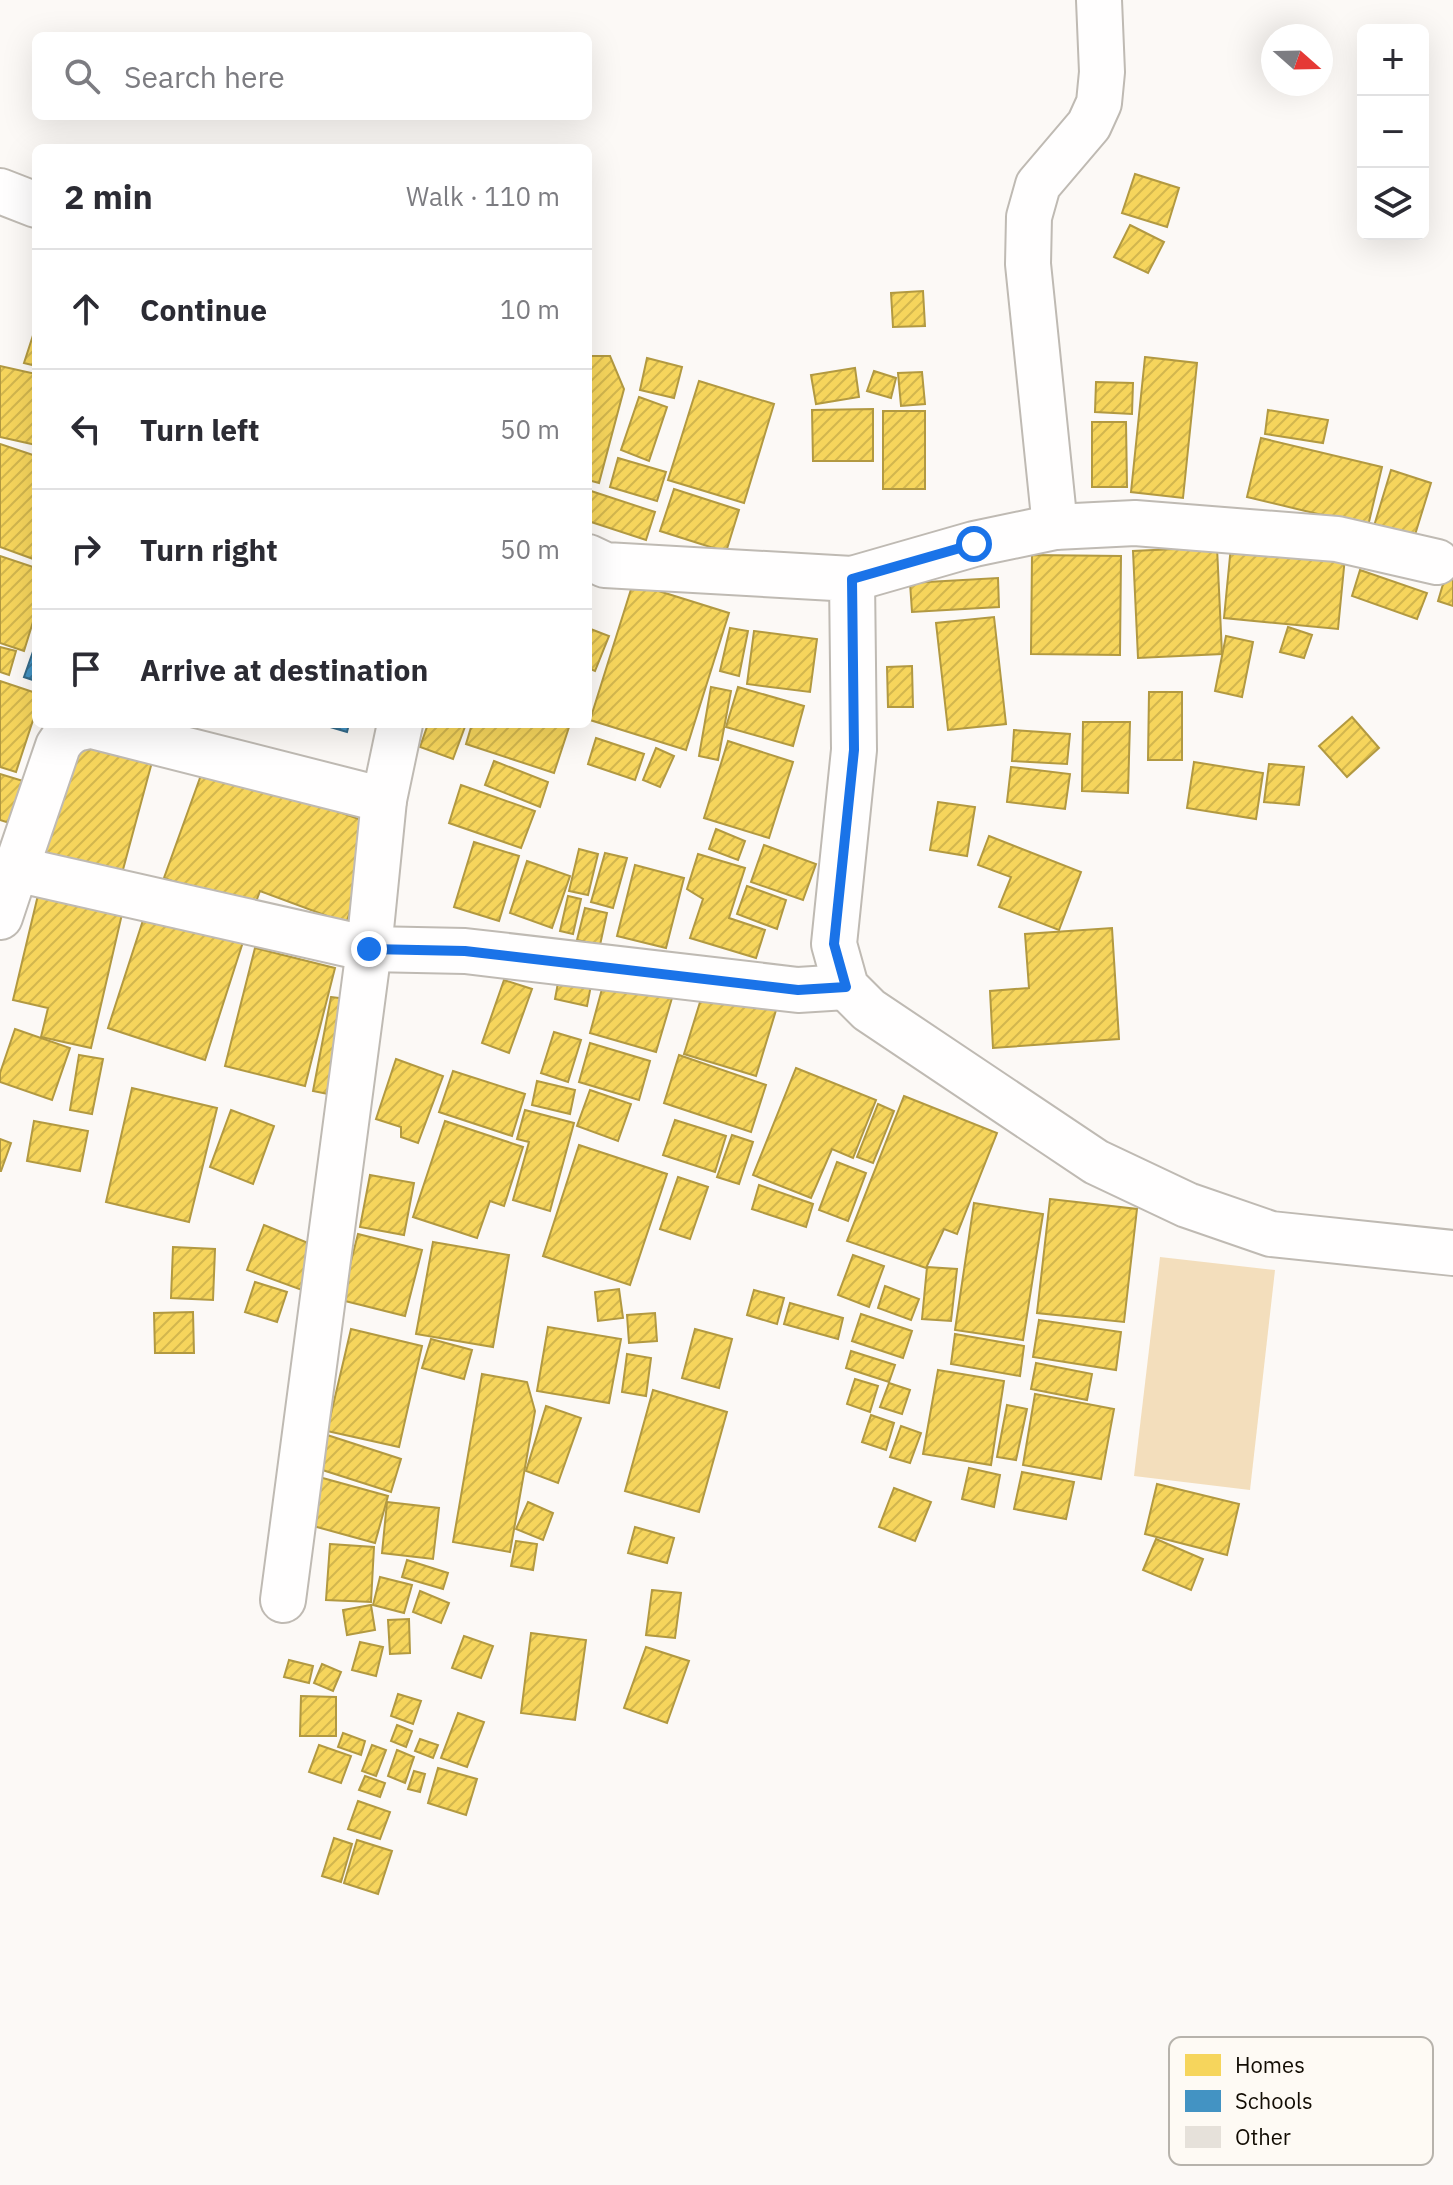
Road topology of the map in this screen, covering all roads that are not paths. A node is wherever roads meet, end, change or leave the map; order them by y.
1 (1099, 0) edge
2 (0, 191) edge
3 (32, 203) edge
4 (1055, 527) junction
5 (592, 559) edge
6 (1437, 562) dead end
7 (852, 579) junction
8 (76, 728) edge
9 (100, 728) edge
10 (399, 728) edge
11 (384, 800) junction
12 (16, 869) junction
13 (0, 917) edge
14 (369, 949) junction
15 (846, 987) junction
16 (1453, 1253) edge
17 (283, 1600) dead end

1 - 4 street
2 - 3 street
4 - 6 street
4 - 7 street
5 - 7 street
7 - 15 street
8 - 12 street
9 - 11 street
10 - 11 street
11 - 14 street
12 - 13 street
12 - 14 street
14 - 15 street
14 - 17 street
15 - 16 street

